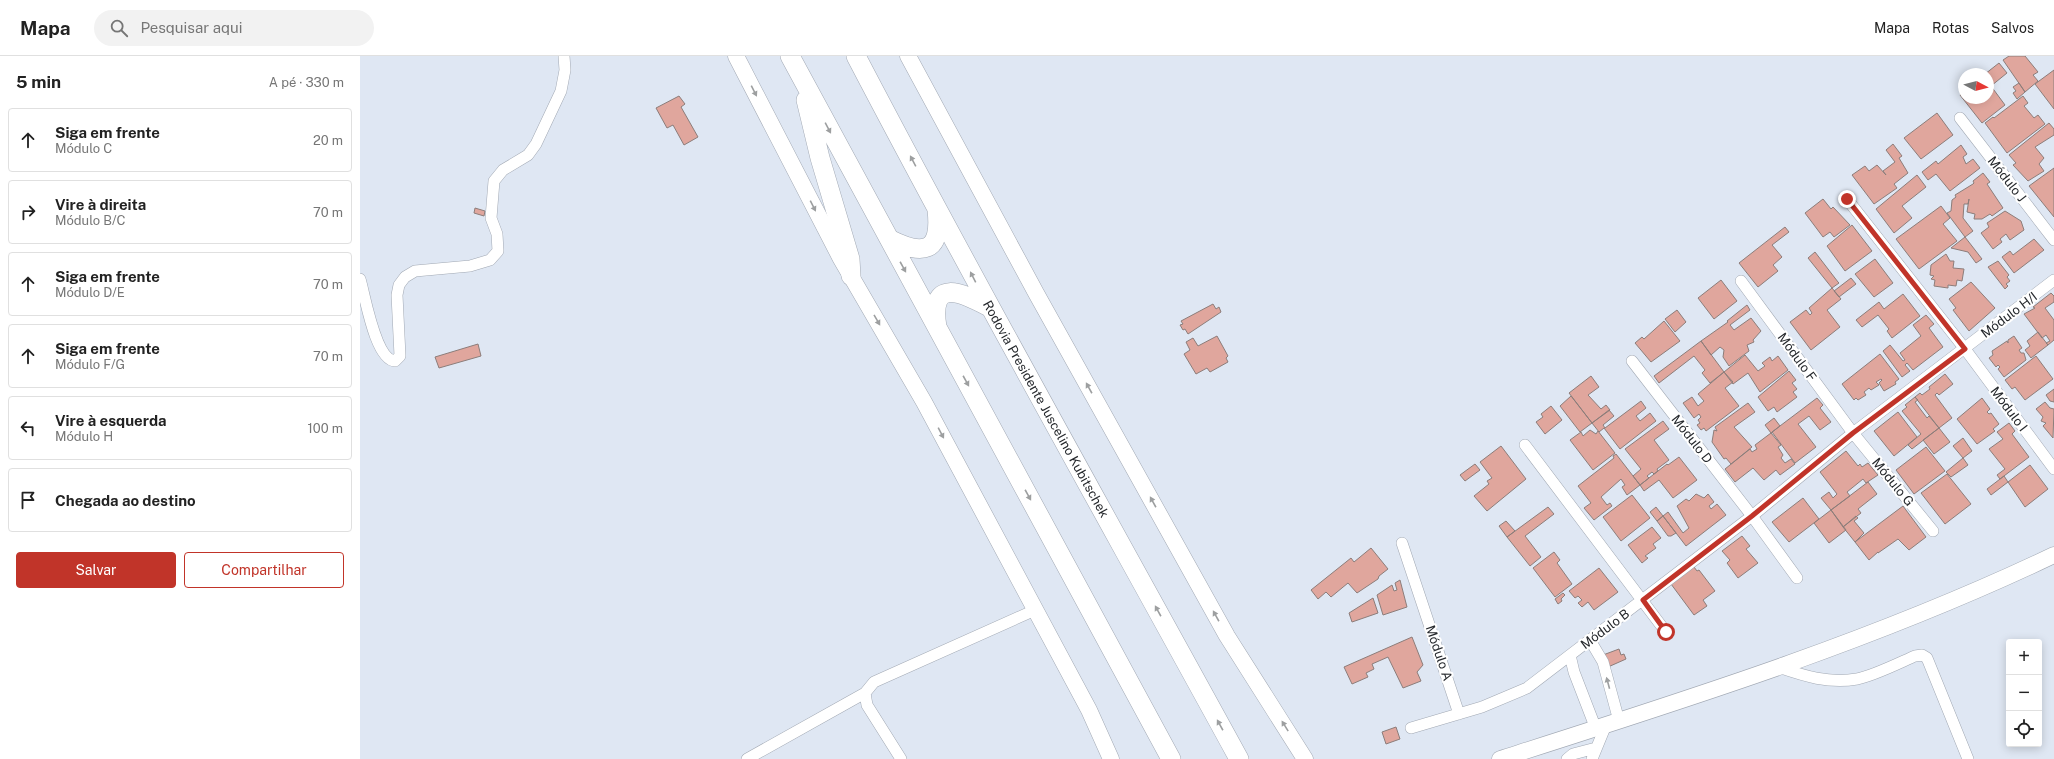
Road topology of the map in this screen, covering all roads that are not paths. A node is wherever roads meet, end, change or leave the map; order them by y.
1 (564, 56) edge
2 (736, 56) edge
3 (790, 56) edge
4 (856, 56) edge
5 (908, 56) edge
6 (800, 76) junction
7 (1960, 118) dead end
8 (1847, 199) dead end
9 (936, 206) junction
10 (889, 239) junction
11 (2054, 240) edge
12 (851, 276) junction
13 (360, 279) edge
14 (2054, 280) edge
15 (1741, 281) dead end
16 (989, 307) junction
17 (938, 330) junction
18 (1965, 349) junction
19 (1632, 362) dead end
20 (1853, 433) junction
21 (1525, 445) dead end
22 (2054, 469) edge
23 (1752, 516) junction
24 (1933, 531) dead end
25 (1402, 543) dead end
26 (2054, 554) edge
27 (1797, 578) dead end
28 (1643, 600) junction
29 (1035, 610) junction
30 (1666, 632) dead end
31 (1590, 640) junction
32 (1570, 655) junction
33 (1777, 666) junction
34 (865, 692) junction
35 (1460, 714) junction
36 (1607, 725) junction
37 (1411, 728) dead end
38 (1596, 748) junction
39 (747, 759) edge
40 (901, 759) edge
41 (1111, 759) edge
42 (1171, 759) edge
43 (1239, 759) edge
44 (1305, 759) edge
45 (1500, 759) edge
46 (1567, 759) edge
47 (1592, 759) edge
48 (1968, 759) edge

1 - 13 street
2 -> 12 main road
3 - 6 highway
9 -> 4 highway, Rodovia Presidente Juscelino Kubitschek
44 -> 5 main road
6 -> 10 highway
6 - 12 highway
7 - 11 street, Módulo J
8 - 18 street, Módulo I
9 - 10 highway
16 -> 9 highway, Rodovia Presidente Juscelino Kubitschek
10 -> 17 highway
12 -> 29 main road
14 - 18 street, Módulo H/I
15 - 20 street, Módulo F
16 - 17 highway
43 -> 16 highway, Rodovia Presidente Juscelino Kubitschek
17 -> 42 highway
18 - 20 street, Módulo H/I
18 - 22 street, Módulo I
19 - 23 street, Módulo D
20 - 23 street, Módulo H/I
20 - 24 street, Módulo G
21 - 28 street, Módulo B
23 - 27 street, Módulo D
23 - 28 street, Módulo H/I
25 - 35 street, Módulo A
26 - 33 main road
28 - 30 street
28 - 31 street, Módulo B
29 - 34 street
29 - 41 main road
31 - 32 street, Módulo B
36 -> 31 street
32 - 35 street, Módulo B
32 - 36 street
33 - 36 main road
33 - 48 street
34 - 39 street
34 - 40 street
35 - 37 street
36 - 38 street
36 - 45 main road
38 - 46 street
38 - 47 street

